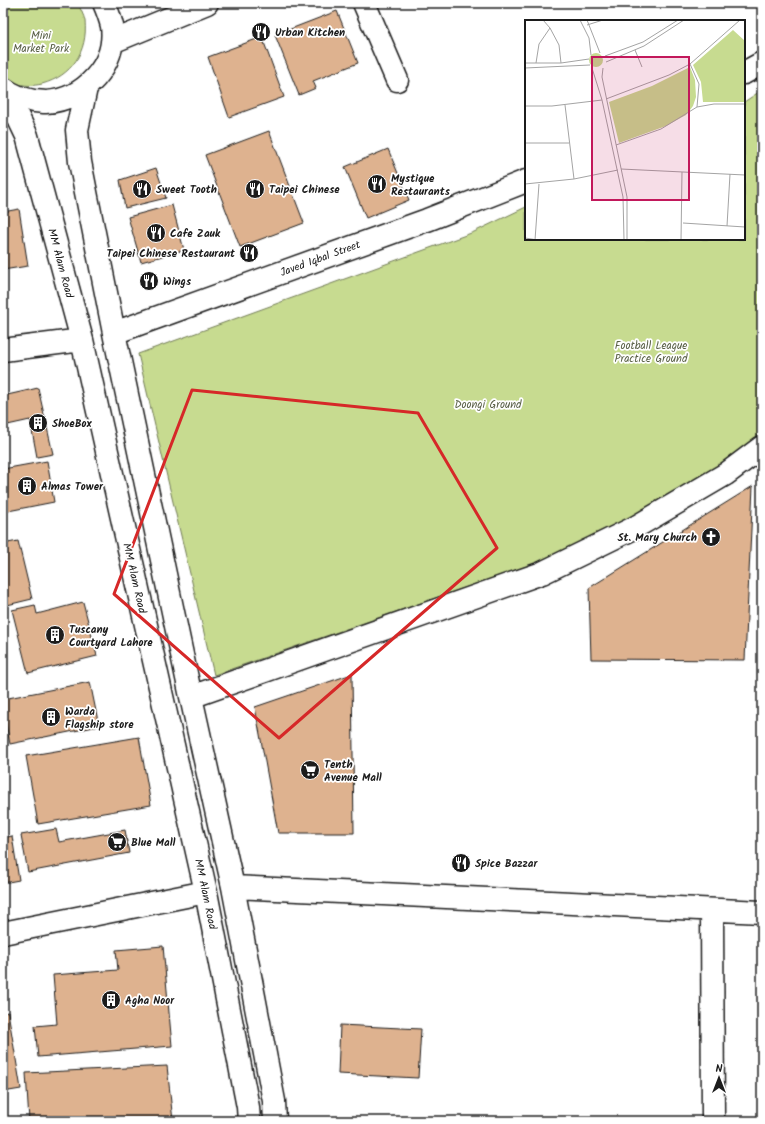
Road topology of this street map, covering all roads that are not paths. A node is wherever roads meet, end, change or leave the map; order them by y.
1 (104, 3) edge
2 (207, 3) edge
3 (364, 3) edge
4 (112, 42) junction
5 (762, 63) edge
6 (745, 72) edge
7 (397, 80) dead end
8 (86, 88) junction
9 (4, 89) edge
10 (525, 181) edge
11 (114, 333) junction
12 (82, 340) junction
13 (3, 350) edge
14 (762, 447) edge
15 (191, 697) junction
16 (233, 887) junction
17 (206, 892) junction
18 (712, 910) junction
19 (762, 912) edge
20 (3, 933) edge
21 (249, 1121) edge
22 (276, 1121) edge
23 (713, 1121) edge

1 - 4 street
2 - 4 street
3 - 7 street
4 - 8 street
5 - 6 street
8 - 9 street
8 - 11 street
9 - 12 street, MM Alam Road
10 - 11 street, Javed Iqbal Street
11 - 15 street
12 - 13 street
12 - 17 street, MM Alam Road
14 - 15 street
15 - 16 street
16 - 18 street
16 - 22 street
17 - 20 street
17 - 21 street, MM Alam Road
18 - 19 street
18 - 23 street

